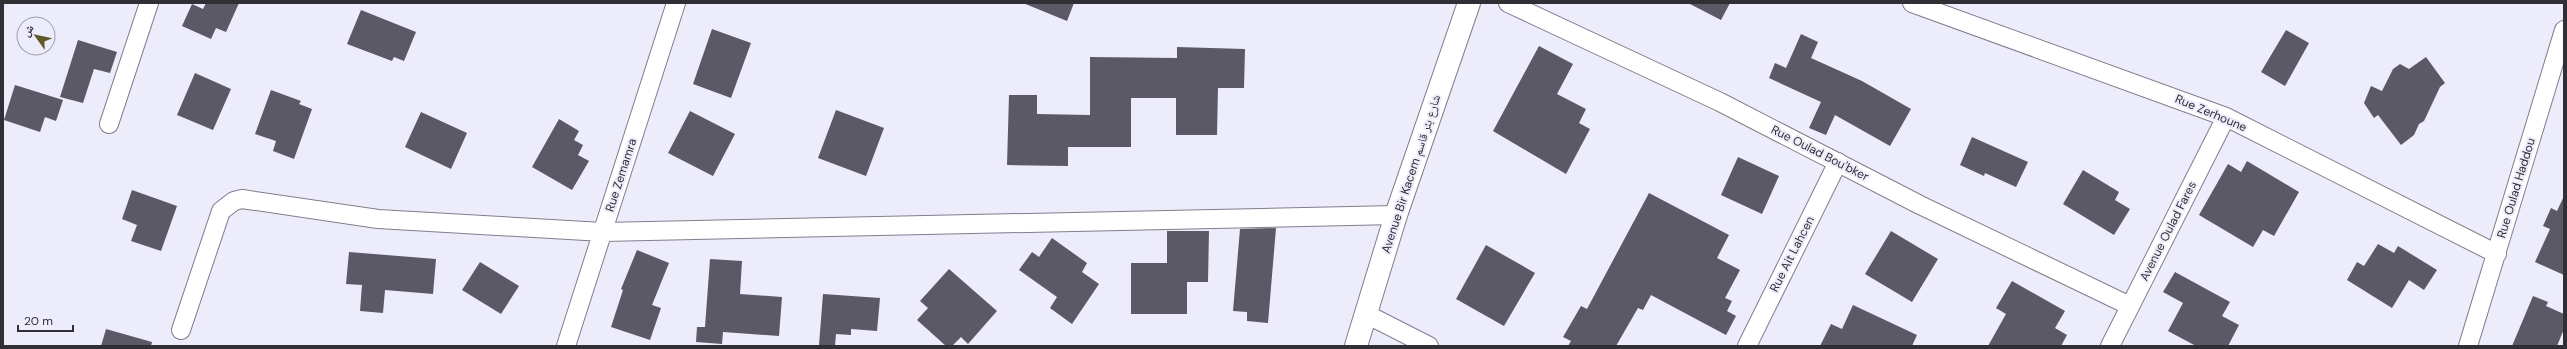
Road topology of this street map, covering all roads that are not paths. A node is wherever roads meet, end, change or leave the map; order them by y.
1 (149, 3) edge
2 (676, 3) edge
3 (1469, 3) edge
4 (1508, 3) edge
5 (1912, 3) edge
6 (2564, 30) edge
7 (2226, 117) junction
8 (109, 124) dead end
9 (1838, 162) junction
10 (1396, 215) junction
11 (603, 232) junction
12 (2497, 254) junction
13 (2130, 306) junction
14 (1366, 314) junction
15 (180, 330) dead end
16 (566, 346) edge
17 (1356, 346) edge
18 (1429, 346) edge
19 (1747, 346) edge
20 (2110, 346) edge
21 (2468, 346) edge

1 - 8 street
2 - 11 street, Rue Zemamra
3 - 10 street, Avenue Bir Kacem شارع بئر قاسم
4 - 9 street, Rue Oulad Bou'bker
5 - 7 street, Rue Zerhoune
6 - 12 street, Rue Oulad Haddou
7 - 12 street, Rue Zerhoune
7 - 13 street, Avenue Oulad Fares
9 - 13 street, Rue Oulad Bou'bker
9 - 19 street, Rue Ait Lahcen
10 - 11 street
10 - 14 street, Avenue Bir Kacem شارع بئر قاسم
11 - 15 street
11 - 16 street, Rue Zemamra
12 - 21 street, Rue Oulad Haddou
13 - 20 street, Avenue Oulad Fares
14 - 17 street, Avenue Bir Kacem شارع بئر قاسم
14 - 18 street

